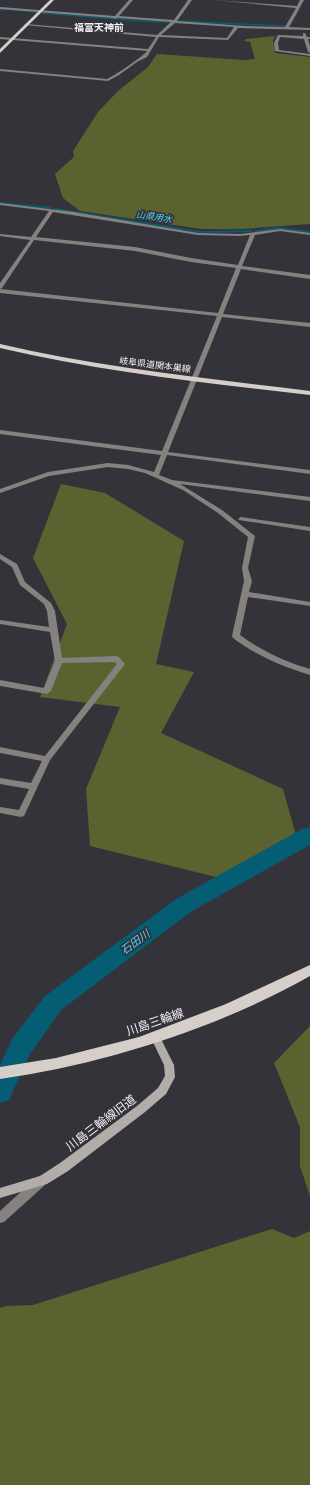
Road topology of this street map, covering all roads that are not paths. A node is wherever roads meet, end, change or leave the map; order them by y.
1 (52, 0) edge
2 (131, 0) edge
3 (190, 0) edge
4 (216, 0) edge
5 (302, 0) edge
6 (298, 7) junction
7 (0, 9) edge
8 (40, 12) junction
9 (115, 18) junction
10 (175, 21) junction
11 (26, 25) junction
12 (237, 26) junction
13 (287, 27) junction
14 (302, 28) junction
15 (310, 28) edge
16 (158, 36) junction
17 (0, 38) edge
18 (308, 38) edge
19 (12, 39) junction
20 (150, 50) junction
21 (310, 51) edge
22 (0, 52) edge
23 (0, 70) edge
24 (0, 204) edge
25 (52, 210) junction
26 (253, 233) junction
27 (310, 234) edge
28 (0, 235) edge
29 (32, 238) junction
30 (239, 267) junction
31 (310, 277) edge
32 (0, 287) edge
33 (0, 290) edge
34 (220, 315) junction
35 (310, 325) edge
36 (0, 346) edge
37 (196, 379) junction
38 (310, 393) edge
39 (0, 432) edge
40 (165, 454) junction
41 (310, 472) edge
42 (156, 475) junction
43 (171, 480) junction
44 (0, 491) edge
45 (310, 499) edge
46 (241, 519) dead end
47 (310, 529) edge
48 (0, 556) edge
49 (246, 594) junction
50 (310, 604) edge
51 (0, 622) edge
52 (53, 630) junction
53 (59, 661) junction
54 (310, 672) edge
55 (0, 683) edge
56 (0, 750) edge
57 (47, 759) junction
58 (0, 781) edge
59 (34, 787) junction
60 (0, 810) edge
61 (310, 970) edge
62 (156, 1038) junction
63 (0, 1073) edge
64 (43, 1180) junction
65 (0, 1193) edge
66 (0, 1218) edge

1 - 8 main road
2 - 9 street
3 - 10 street
4 - 6 street
5 - 6 street
6 - 13 street
7 - 8 street
8 - 9 street
8 - 11 main road
9 - 10 street
10 - 12 street
10 - 16 street
11 - 16 street
11 - 19 main road
12 - 13 street
12 - 16 street
13 - 14 street
14 - 15 street
14 - 18 street
16 - 20 street
17 - 19 street
18 - 21 street
18 - 21 street
19 - 20 street
19 - 22 main road
20 - 23 street
24 - 25 street
25 - 26 street
25 - 29 street
26 - 27 street
26 - 30 street
28 - 29 street
29 - 30 street
29 - 32 street
30 - 31 street
30 - 34 street
33 - 34 street
34 - 35 street
34 - 37 street
36 - 37 main road, 岐阜県道関本巣線
37 - 38 main road, 岐阜県道関本巣線
37 - 40 street
39 - 40 street
40 - 41 street
40 - 42 street
42 - 43 street
42 - 44 street
43 - 45 street
43 - 49 street
46 - 47 street
48 - 52 street
49 - 50 street
49 - 54 street
51 - 52 street
52 - 53 street
53 - 55 street
53 - 57 street
56 - 57 street
57 - 59 street
58 - 59 street
59 - 60 street
61 - 62 main road, 川島三輪線
62 - 63 main road, 川島三輪線
62 - 64 street, 川島三輪線旧道
64 - 65 street, 川島三輪線旧道
64 - 66 street

